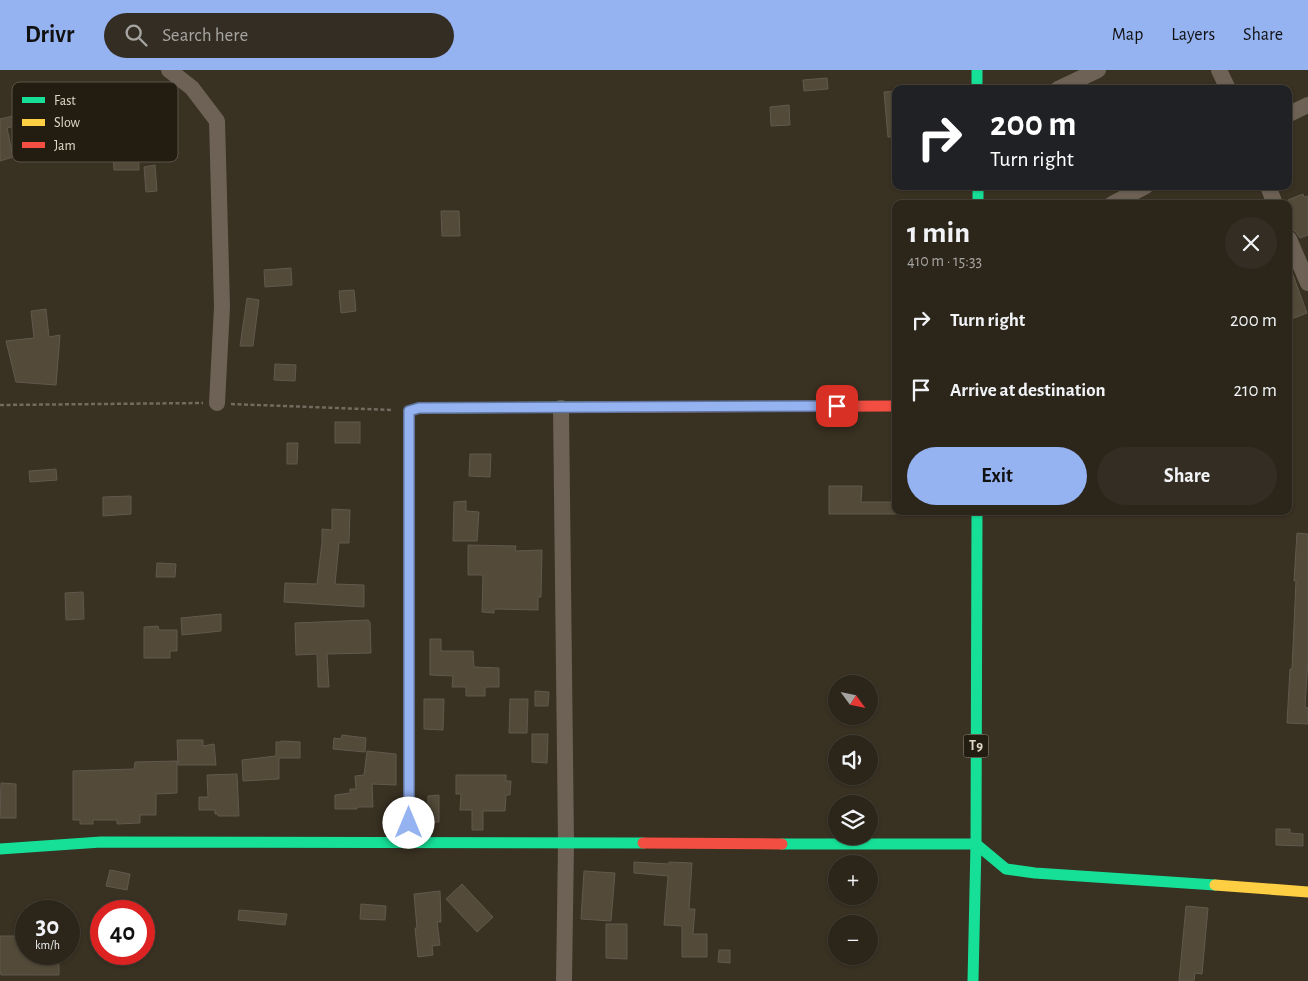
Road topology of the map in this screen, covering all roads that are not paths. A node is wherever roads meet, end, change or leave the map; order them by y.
1 (169, 70) edge
2 (977, 70) edge
3 (1098, 70) edge
4 (1219, 70) edge
5 (977, 85) edge
6 (1066, 85) edge
7 (1226, 85) edge
8 (1308, 105) edge
9 (1292, 113) edge
10 (1138, 190) edge
11 (1120, 200) edge
12 (1292, 248) edge
13 (1301, 273) edge
14 (217, 403) dead end
15 (892, 406) edge
16 (561, 408) junction
17 (977, 515) edge
18 (566, 842) junction
19 (409, 843) junction
20 (976, 844) junction
21 (0, 850) edge
22 (1308, 892) edge
23 (564, 981) edge
24 (973, 981) edge

1 - 14 street
2 - 5 main road
3 - 6 street
4 - 7 street
8 - 9 street
10 - 11 street
12 - 13 street
15 - 16 main road
16 - 18 street
16 - 19 main road
17 - 20 main road, T9
18 - 19 main road
18 - 20 main road
18 - 23 street
19 - 21 main road
20 - 22 main road
20 - 24 main road, T9

